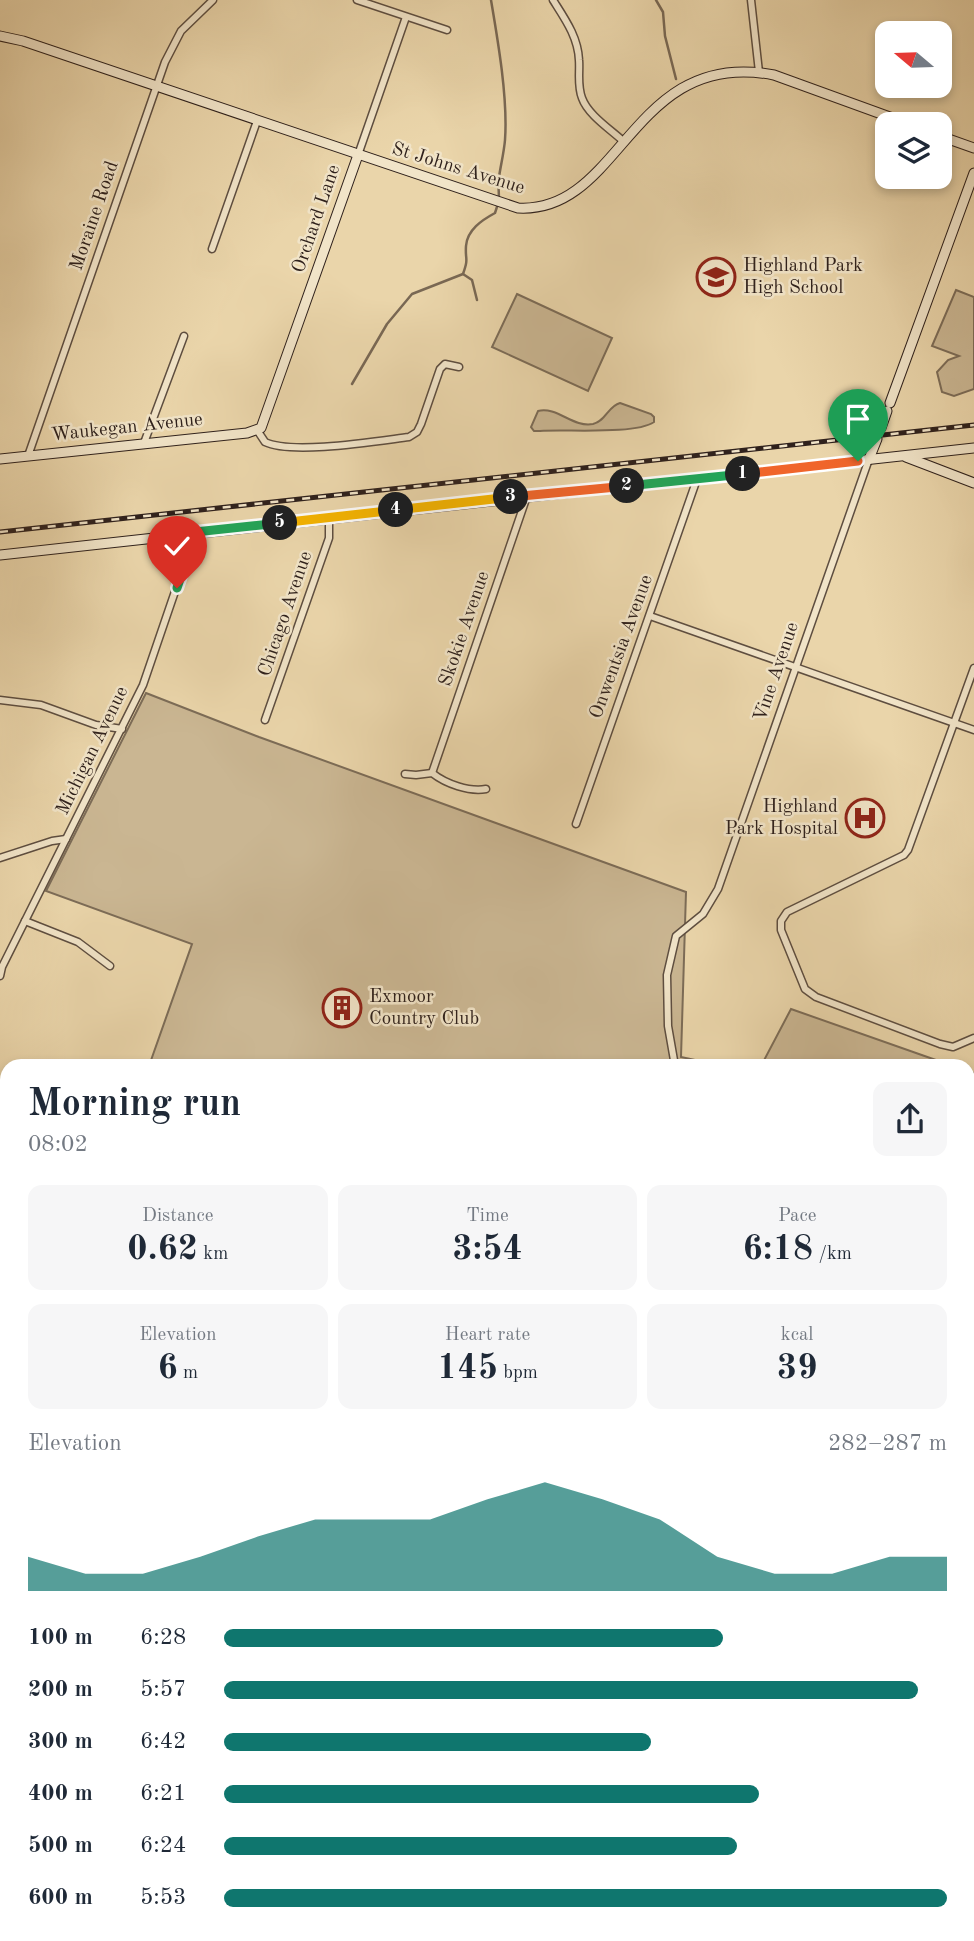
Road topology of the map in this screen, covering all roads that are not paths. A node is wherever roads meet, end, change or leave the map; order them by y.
1 (213, 0) edge
2 (357, 0) edge
3 (553, 0) edge
4 (751, 0) edge
5 (406, 17) junction
6 (447, 30) dead end
7 (0, 36) edge
8 (759, 72) junction
9 (158, 87) junction
10 (876, 112) edge
11 (257, 121) junction
12 (952, 140) edge
13 (623, 141) junction
14 (974, 148) edge
15 (358, 155) junction
16 (974, 173) edge
17 (212, 248) dead end
18 (184, 336) dead end
19 (459, 367) dead end
20 (881, 428) dead end
21 (257, 430) junction
22 (877, 439) dead end
23 (144, 443) junction
24 (974, 448) edge
25 (28, 456) junction
26 (904, 456) junction
27 (0, 459) edge
28 (869, 459) junction
29 (697, 479) junction
30 (974, 483) edge
31 (527, 496) junction
32 (329, 517) junction
33 (195, 532) junction
34 (0, 555) edge
35 (650, 616) junction
36 (974, 667) edge
37 (797, 668) junction
38 (0, 700) edge
39 (265, 720) dead end
40 (954, 723) junction
41 (122, 729) junction
42 (974, 730) edge
43 (432, 773) junction
44 (405, 774) dead end
45 (486, 789) dead end
46 (576, 824) dead end
47 (66, 839) junction
48 (0, 858) edge
49 (25, 921) junction
50 (1, 966) edge
51 (110, 966) dead end
52 (0, 976) edge
53 (974, 1038) edge
54 (674, 1059) edge

1 - 9 street, Moraine Road
2 - 5 street
3 - 13 street
4 - 8 street
5 - 6 street
5 - 15 street, Orchard Lane
7 - 9 street, St Johns Avenue
8 - 10 street, St Johns Avenue
8 - 13 street, St Johns Avenue
9 - 11 street, St Johns Avenue
9 - 25 street, Moraine Road
11 - 15 street, St Johns Avenue
11 - 17 street
12 - 14 street
13 - 15 street, St Johns Avenue
15 - 21 street, Orchard Lane
16 - 20 street
18 - 23 street
19 - 21 street
21 - 23 street, Waukegan Avenue
22 - 28 street, Vine Avenue
23 - 25 street, Waukegan Avenue
24 - 26 street
25 - 27 street, Waukegan Avenue
26 - 28 street
26 - 30 street
28 - 29 street
28 - 37 street, Vine Avenue
29 - 31 street
29 - 35 street, Onwentsia Avenue
31 - 32 street
31 - 43 street, Skokie Avenue
32 - 33 street
32 - 39 street, Chicago Avenue
33 - 34 street
33 - 41 street, Michigan Avenue
35 - 37 street
35 - 46 street, Onwentsia Avenue
36 - 40 street
37 - 40 street
37 - 54 street, Vine Avenue
38 - 41 street
40 - 42 street
40 - 53 street
41 - 47 street, Michigan Avenue
43 - 44 street
43 - 45 street
47 - 48 street
47 - 49 street, Michigan Avenue
49 - 50 street, Michigan Avenue
49 - 51 street
50 - 52 street, Michigan Avenue

